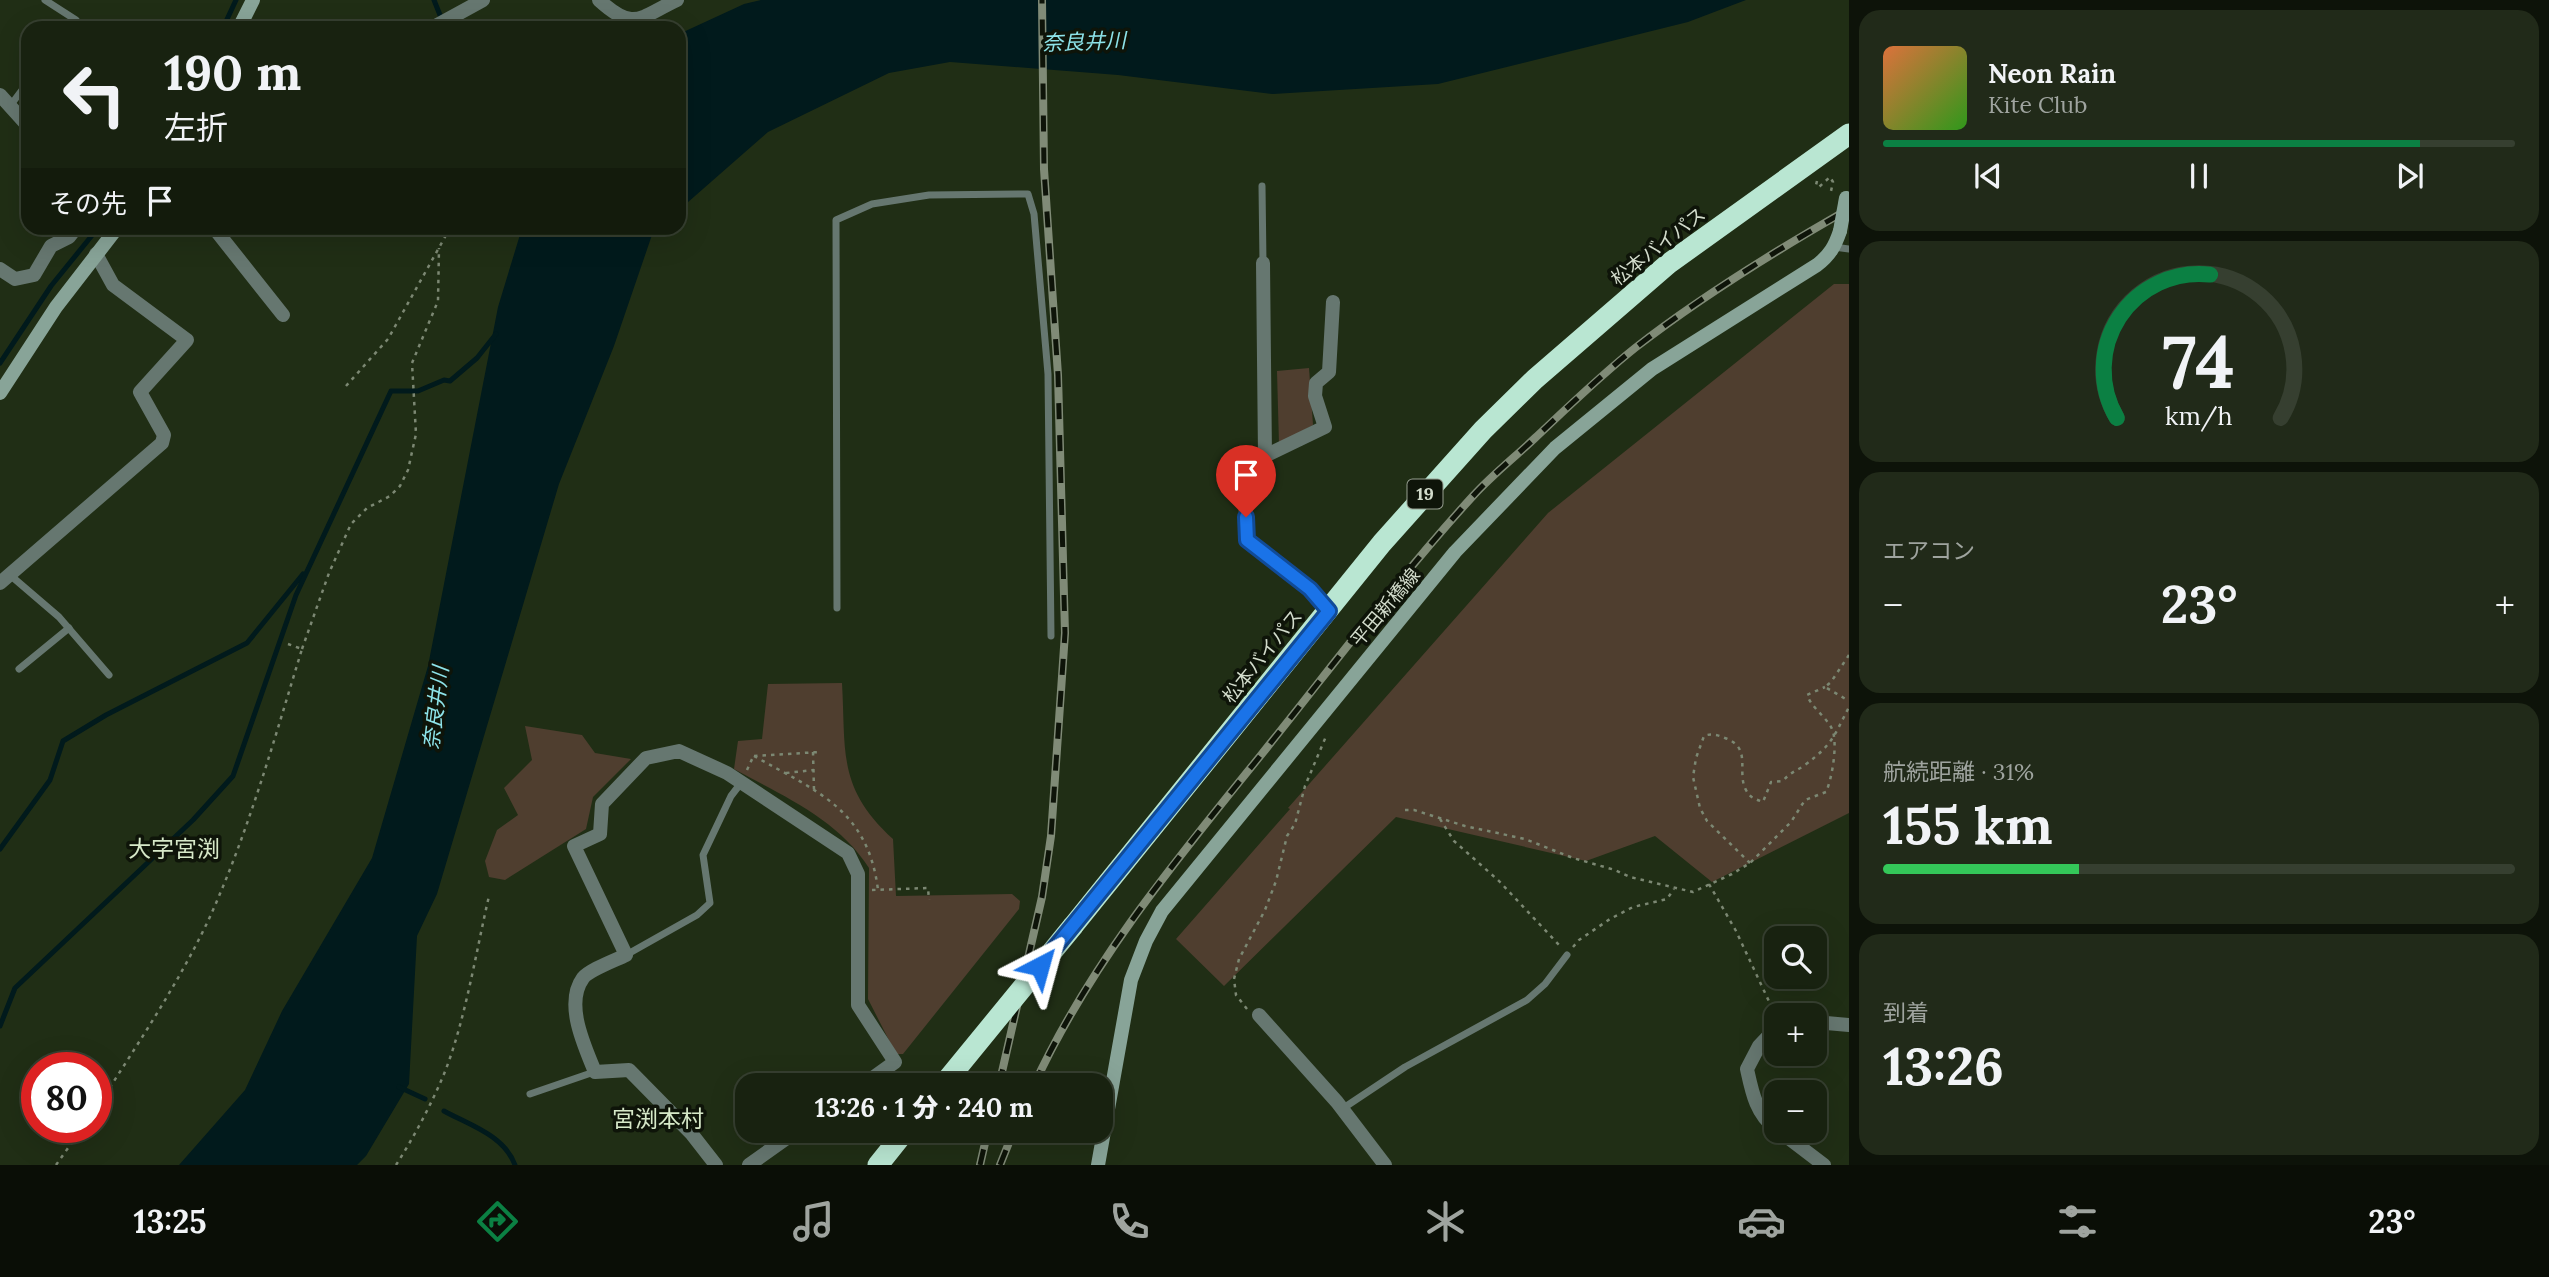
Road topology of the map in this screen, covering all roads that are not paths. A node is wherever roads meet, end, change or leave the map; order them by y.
1 (45, 0) edge
2 (253, 0) edge
3 (483, 0) edge
4 (599, 0) edge
5 (677, 0) edge
6 (75, 21) edge
7 (242, 21) edge
8 (445, 21) edge
9 (21, 87) edge
10 (5, 100) edge
11 (21, 118) edge
12 (1849, 132) edge
13 (1262, 186) dead end
14 (1848, 192) edge
15 (71, 235) edge
16 (111, 235) edge
17 (220, 235) edge
18 (1842, 248) edge
19 (96, 254) junction
20 (1263, 263) joint
21 (0, 268) edge
22 (1333, 302) dead end
23 (283, 315) dead end
24 (0, 393) edge
25 (1265, 456) junction
26 (5, 579) edge
27 (837, 608) dead end
28 (1329, 611) junction
29 (69, 628) junction
30 (1051, 636) dead end
31 (19, 669) dead end
32 (109, 675) dead end
33 (741, 782) junction
34 (626, 954) junction
35 (1567, 954) road end
36 (1259, 1014) road end
37 (1827, 1023) edge
38 (1849, 1026) edge
39 (1764, 1041) edge
40 (595, 1072) junction
41 (880, 1073) edge
42 (953, 1073) edge
43 (530, 1094) dead end
44 (1342, 1109) junction
45 (1764, 1116) edge
46 (780, 1143) edge
47 (896, 1143) edge
48 (1794, 1143) edge
49 (716, 1165) edge
50 (749, 1165) edge
51 (878, 1165) edge
52 (1098, 1165) edge
53 (1385, 1165) edge
54 (1824, 1165) edge

1 - 6 lane
2 - 7 main road
3 - 8 street
4 - 5 street
9 - 10 lane
10 - 11 street
12 - 28 highway, 松本バイパス / 19
13 - 20 lane
14 - 18 main road, 平田新橋線, bridge
15 - 21 street
16 - 19 main road
17 - 23 street
18 - 52 main road, 平田新橋線
19 - 24 main road
19 - 26 street
20 - 25 street
22 - 25 street
25 - 28 street
26 - 29 lane
27 - 30 lane
28 - 42 highway, 松本バイパス / 19, bridge
29 - 31 lane
29 - 32 lane
33 - 34 lane
33 - 34 street
33 - 41 street
34 - 40 street
35 - 44 lane
36 - 44 street
37 - 38 street
39 - 45 street
40 - 43 lane
40 - 49 street
44 - 53 street
46 - 50 street
47 - 51 highway
48 - 54 street

